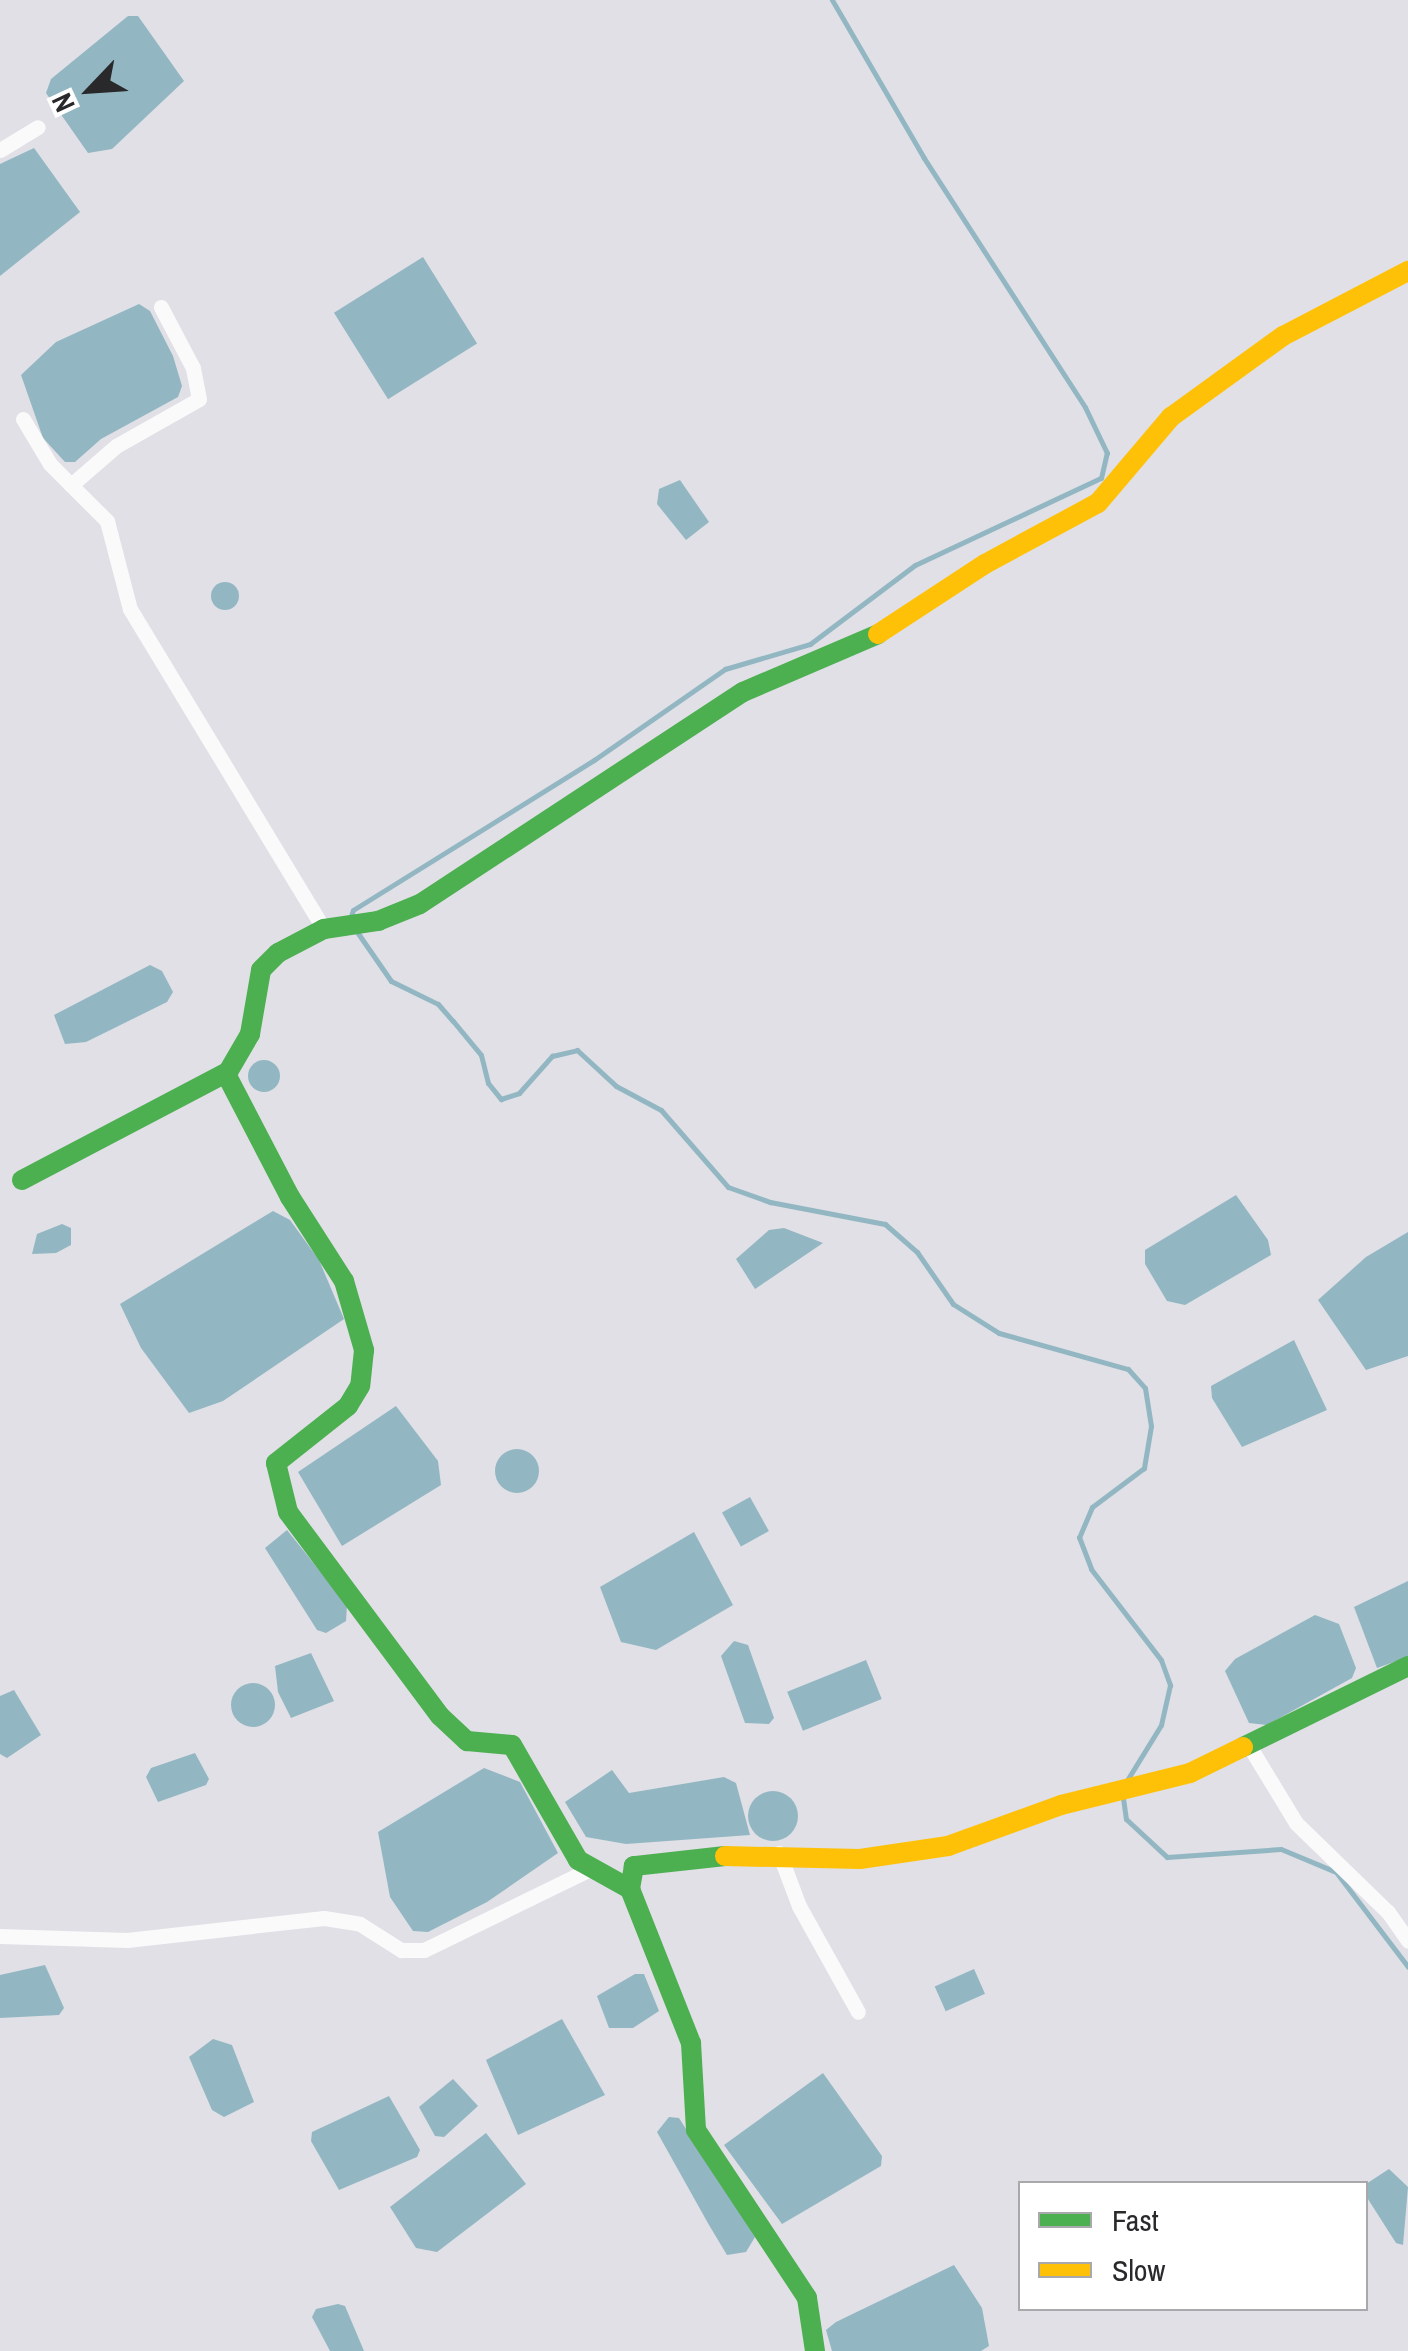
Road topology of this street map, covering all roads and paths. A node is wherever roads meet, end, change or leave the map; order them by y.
1 (38, 128) dead end
2 (0, 150) edge
3 (1408, 272) edge
4 (161, 307) dead end
5 (22, 419) dead end
6 (71, 485) junction
7 (341, 927) junction
8 (226, 1074) junction
9 (22, 1180) dead end
10 (1408, 1666) edge
11 (1248, 1744) junction
12 (779, 1853) junction
13 (588, 1870) junction
14 (630, 1888) junction
15 (1401, 1916) edge
16 (0, 1936) edge
17 (1408, 1941) edge
18 (858, 2012) dead end
19 (815, 2351) edge

1 - 2 street
3 - 7 street
4 - 6 street
5 - 6 street
6 - 7 street
7 - 8 street
8 - 9 street
8 - 13 street
10 - 11 street
11 - 12 street
11 - 15 street
12 - 14 street
12 - 18 street
13 - 14 street
13 - 16 street
14 - 19 street
15 - 17 street

